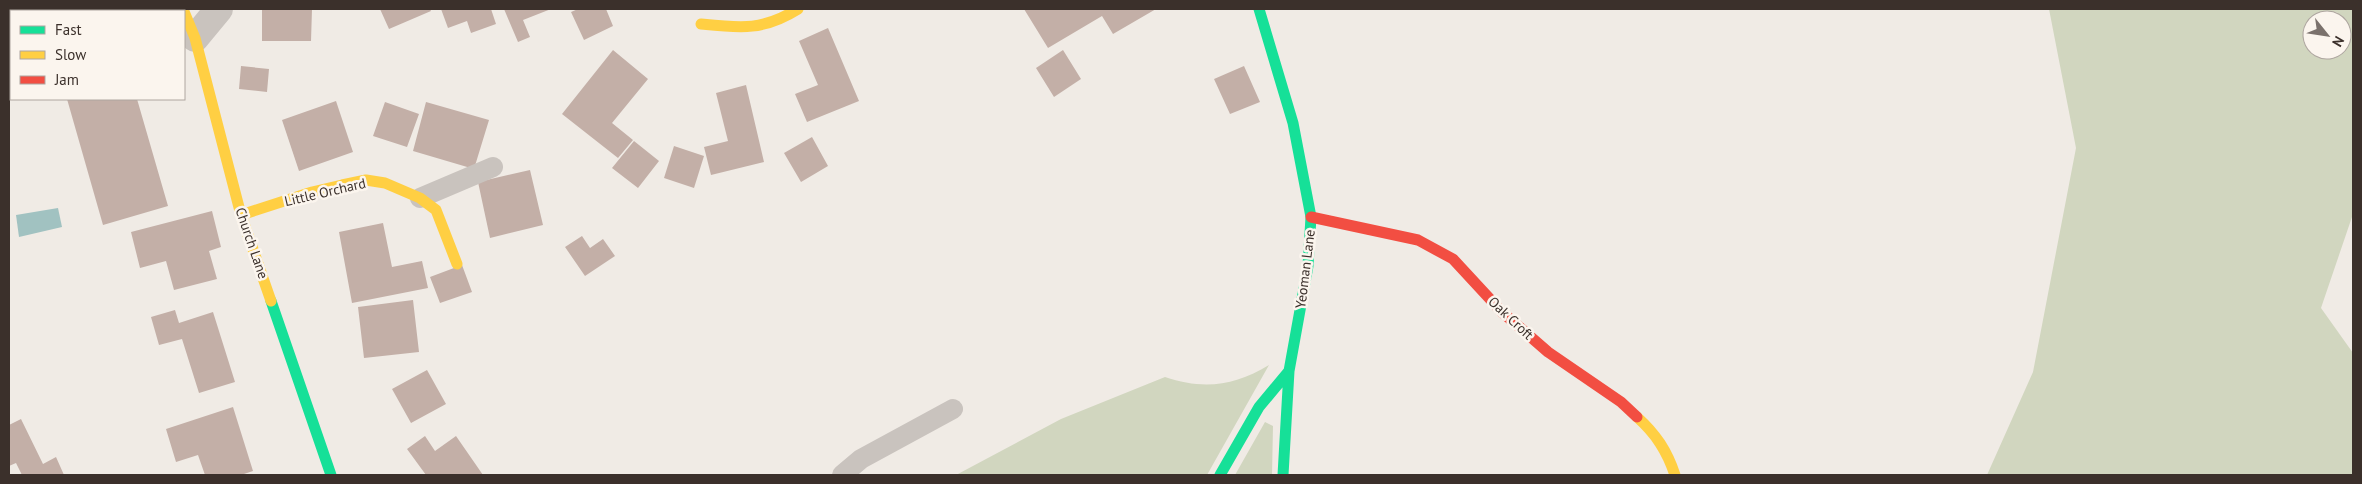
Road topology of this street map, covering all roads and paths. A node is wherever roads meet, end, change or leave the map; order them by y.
1 (219, 9) edge
2 (798, 9) edge
3 (1259, 9) edge
4 (185, 14) edge
5 (701, 24) dead end
6 (195, 38) junction
7 (493, 167) dead end
8 (420, 198) junction
9 (241, 215) junction
10 (1311, 217) junction
11 (457, 264) dead end
12 (1289, 371) junction
13 (953, 409) dead end
14 (331, 475) edge
15 (842, 475) edge
16 (1220, 475) edge
17 (1283, 475) edge
18 (1675, 475) edge

1 - 6 street
2 - 5 street
3 - 10 street, Yeoman Lane
4 - 6 street, Church Lane
6 - 9 street, Church Lane
7 - 8 lane
8 - 9 street, Little Orchard
8 - 11 street, Little Orchard
9 - 14 street, Church Lane
10 - 12 street, Yeoman Lane
10 - 18 street, Oak Croft
12 - 16 street
12 - 17 street, Yeoman Lane
13 - 15 lane

